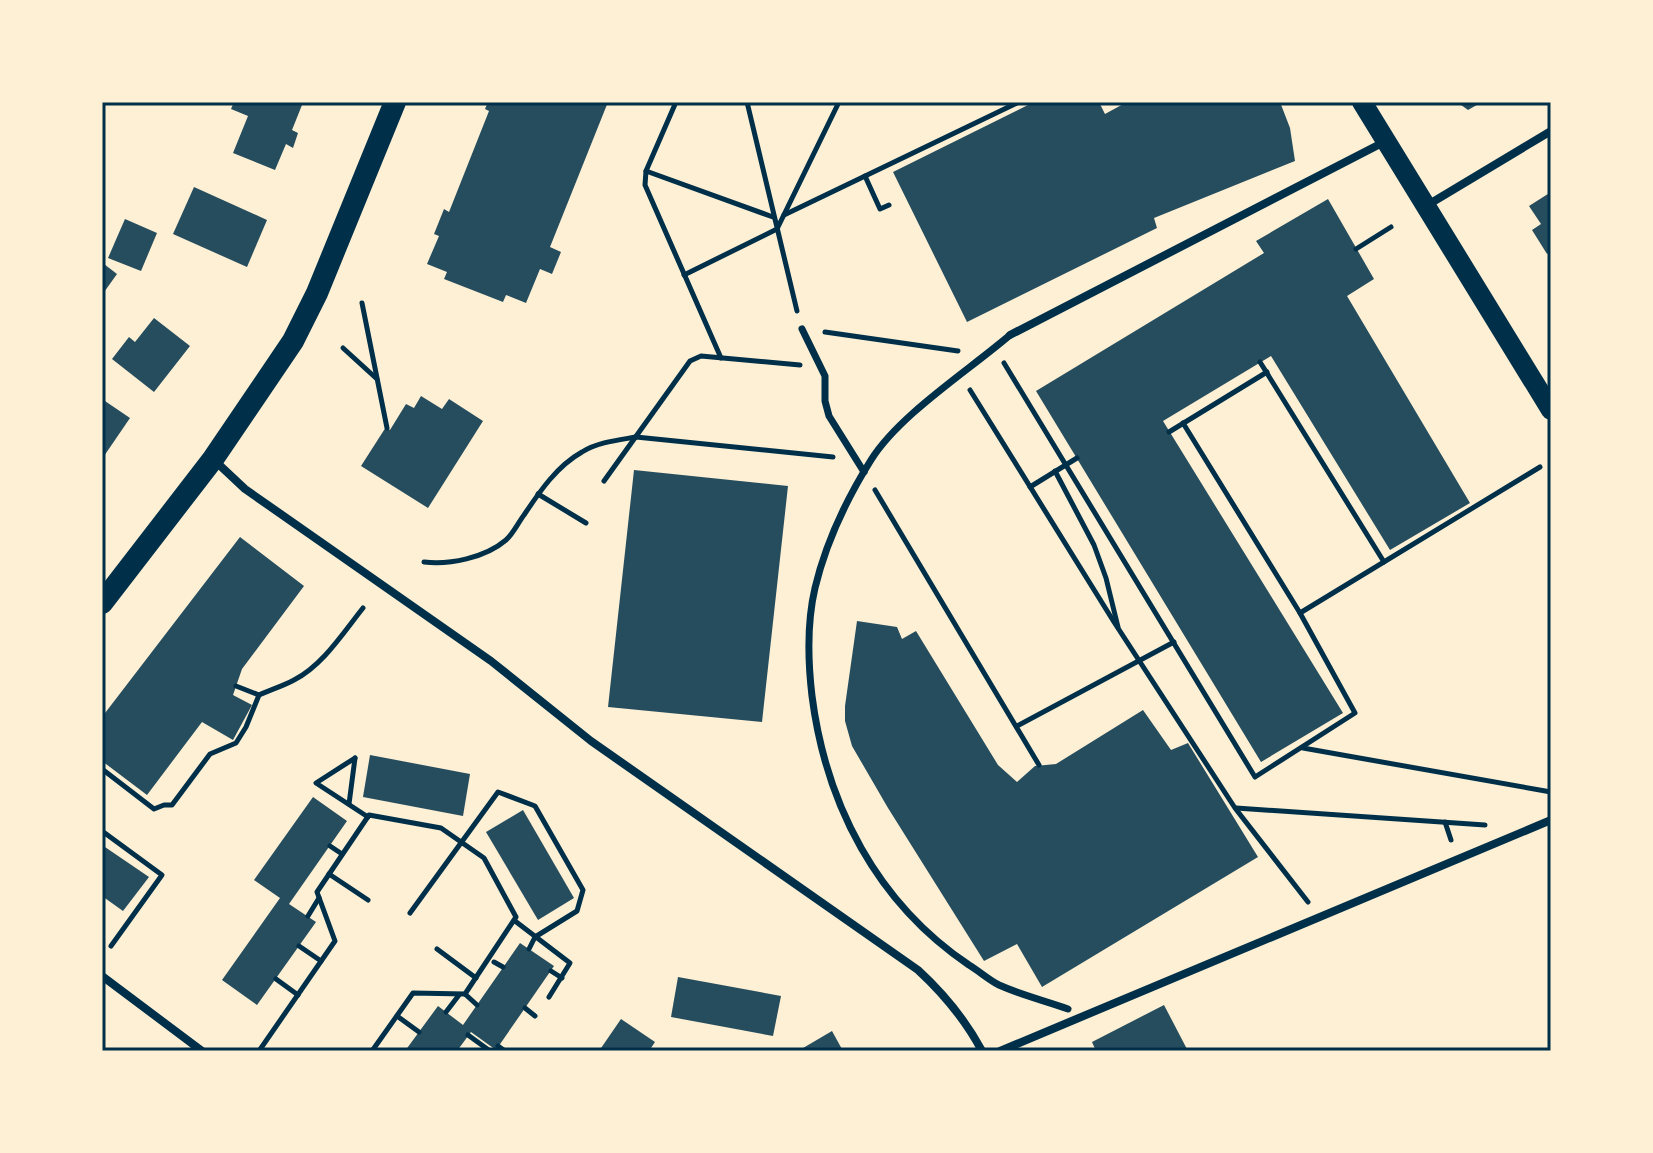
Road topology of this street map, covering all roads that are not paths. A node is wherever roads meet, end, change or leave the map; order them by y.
1 (395, 102) edge
2 (1362, 102) edge
3 (1551, 131) edge
4 (1386, 141) junction
5 (1426, 206) junction
6 (802, 329) road end
7 (1010, 335) joint
8 (1551, 410) edge
9 (213, 459) junction
10 (864, 472) junction
11 (102, 603) edge
12 (1551, 820) edge
13 (102, 976) edge
14 (1068, 1009) dead end
15 (202, 1051) edge
16 (982, 1051) edge
17 (1000, 1051) edge

1 - 9 highway
2 - 4 main road
3 - 5 street
4 - 5 main road
4 - 7 street
5 - 8 main road
6 - 10 street
7 - 10 street
9 - 11 highway
9 - 16 street
10 - 14 street
12 - 17 street
13 - 15 street

